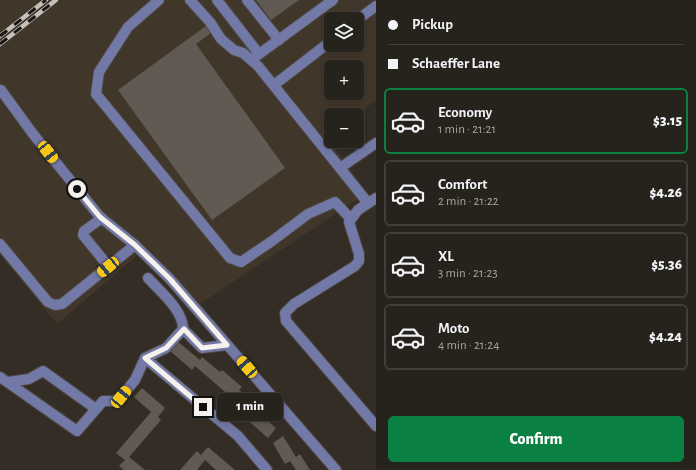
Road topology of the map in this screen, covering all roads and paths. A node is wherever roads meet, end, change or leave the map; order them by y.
1 (159, 0) edge
2 (190, 0) edge
3 (216, 0) edge
4 (247, 0) edge
5 (333, 0) edge
6 (376, 6) edge
7 (364, 15) edge
8 (279, 40) junction
9 (324, 46) edge
10 (255, 57) junction
11 (274, 85) junction
12 (0, 91) edge
13 (376, 143) edge
14 (340, 168) junction
15 (372, 200) edge
16 (102, 218) junction
17 (350, 218) junction
18 (0, 244) edge
19 (135, 245) junction
20 (108, 267) junction
21 (148, 278) dead end
22 (184, 329) junction
23 (227, 345) junction
24 (145, 358) junction
25 (4, 380) edge
26 (96, 409) junction
27 (376, 426) edge
28 (265, 469) edge
29 (336, 470) edge

1 - 17 street
2 - 10 street
3 - 10 street
4 - 8 street
5 - 8 street
6 - 7 street
8 - 10 street
9 - 11 street
10 - 11 street
11 - 14 street
12 - 16 street
13 - 14 street
14 - 15 street
15 - 17 street
16 - 19 street
16 - 20 street
17 - 27 street
18 - 20 street
19 - 20 street
19 - 23 street
21 - 22 street
22 - 23 street
22 - 24 street
23 - 29 street
24 - 26 street
24 - 28 street
25 - 26 street
25 - 26 street

